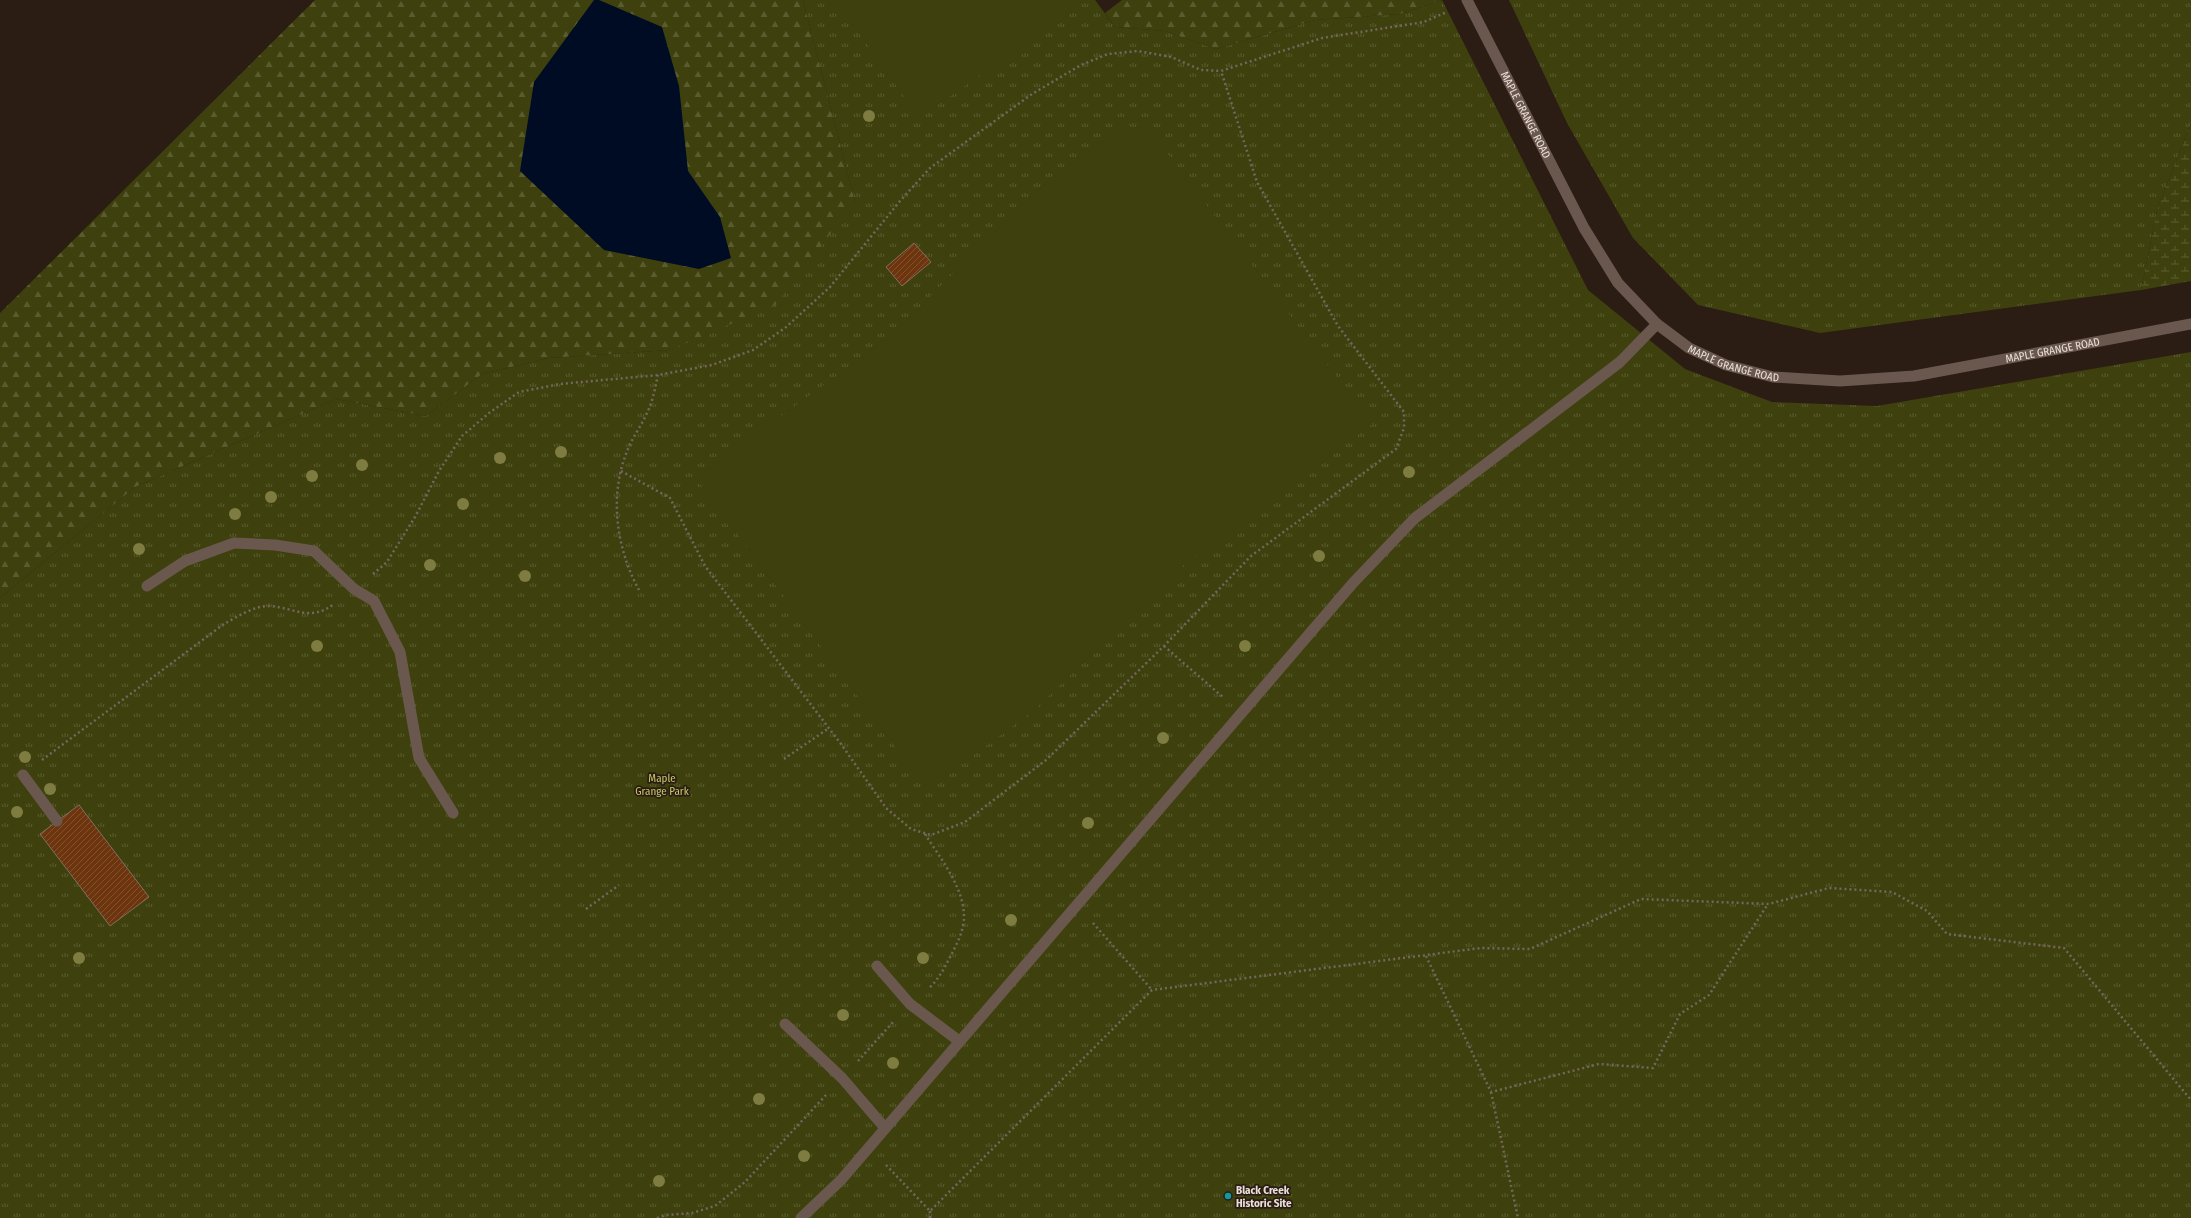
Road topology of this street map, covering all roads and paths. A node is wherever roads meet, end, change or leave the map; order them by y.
1 (1467, 1) edge
2 (1221, 71) junction
3 (1657, 324) junction
4 (2191, 324) edge
5 (658, 375) junction
6 (621, 471) junction
7 (147, 586) dead end
8 (354, 589) junction
9 (639, 590) dead end
10 (1164, 646) junction
11 (1240, 713) junction
12 (829, 728) junction
13 (784, 759) dead end
14 (23, 775) joint
15 (453, 813) dead end
16 (57, 821) dead end
17 (620, 885) dead end
18 (1076, 904) junction
19 (1769, 904) junction
20 (586, 909) dead end
21 (1426, 956) junction
22 (877, 966) dead end
23 (1152, 990) junction
24 (785, 1024) dead end
25 (959, 1041) junction
26 (1492, 1092) junction
27 (2191, 1100) edge
28 (885, 1128) junction
29 (869, 1147) junction
30 (930, 1211) junction
31 (801, 1218) edge
32 (930, 1218) edge
33 (1518, 1218) edge

1 - 2 path
1 - 3 street, MAPLE GRANGE ROAD
2 - 5 path
2 - 10 path
3 - 4 street, MAPLE GRANGE ROAD
3 - 11 street
5 - 6 path
5 - 8 path
6 - 9 path
6 - 12 path
7 - 8 street
8 - 14 path
8 - 15 street
10 - 11 path
10 - 12 path
11 - 18 street
12 - 13 path
14 - 16 street
17 - 20 path
18 - 23 path
18 - 25 street
19 - 21 path
19 - 26 path
19 - 27 path
21 - 23 path
21 - 26 path
22 - 25 street
23 - 30 path
24 - 28 street
25 - 28 street
26 - 33 path
28 - 29 street
29 - 30 path
29 - 31 street
30 - 32 path

